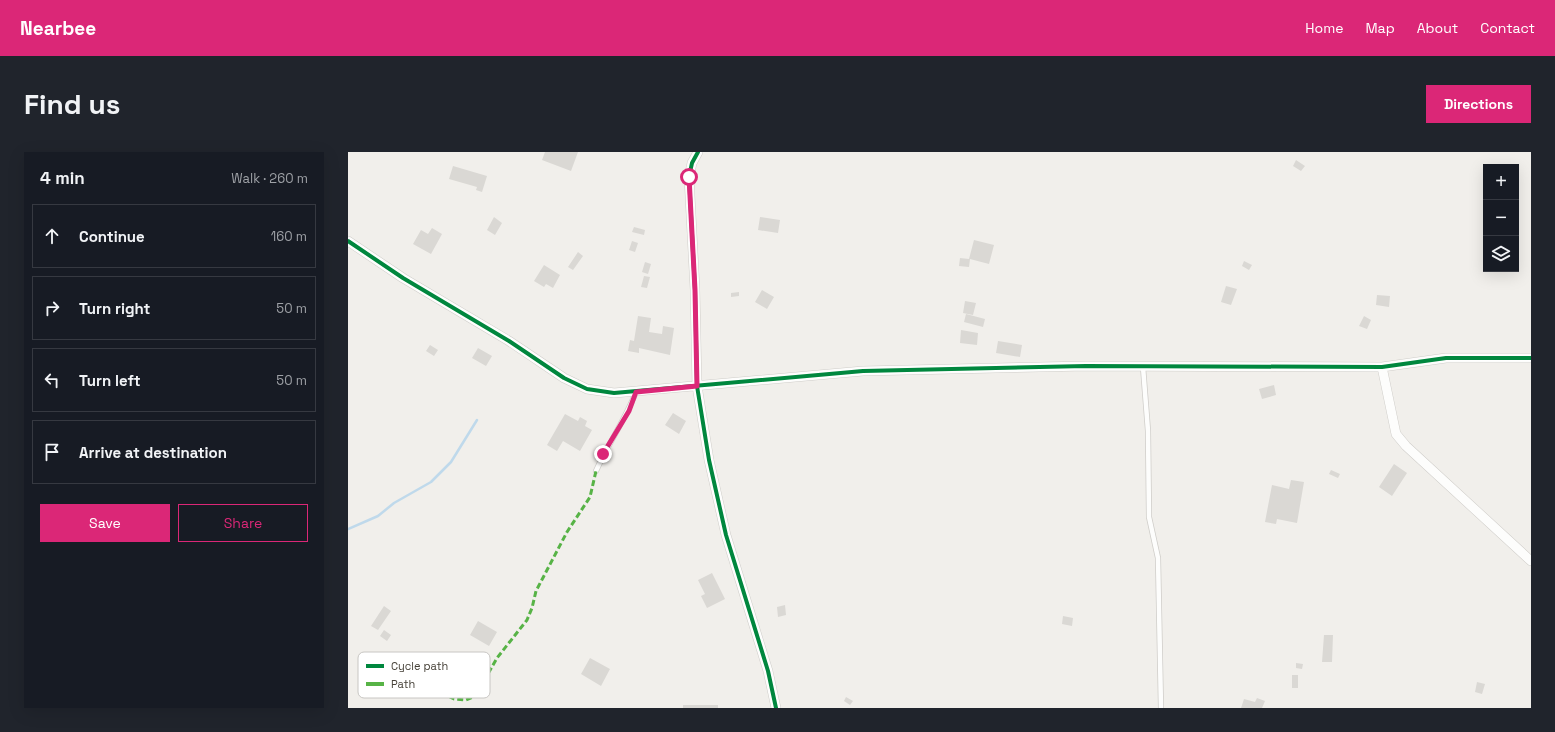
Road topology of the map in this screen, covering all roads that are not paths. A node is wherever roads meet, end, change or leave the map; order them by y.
1 (698, 152) edge
2 (348, 242) edge
3 (1531, 358) edge
4 (1143, 367) junction
5 (1382, 367) junction
6 (697, 386) junction
7 (636, 392) junction
8 (596, 471) dead end
9 (1531, 561) edge
10 (776, 708) edge
11 (1161, 708) edge

1 - 6 street
2 - 7 street
3 - 5 street
4 - 5 street
4 - 6 street
4 - 11 lane
5 - 9 street
6 - 7 street
6 - 10 street
7 - 8 lane

